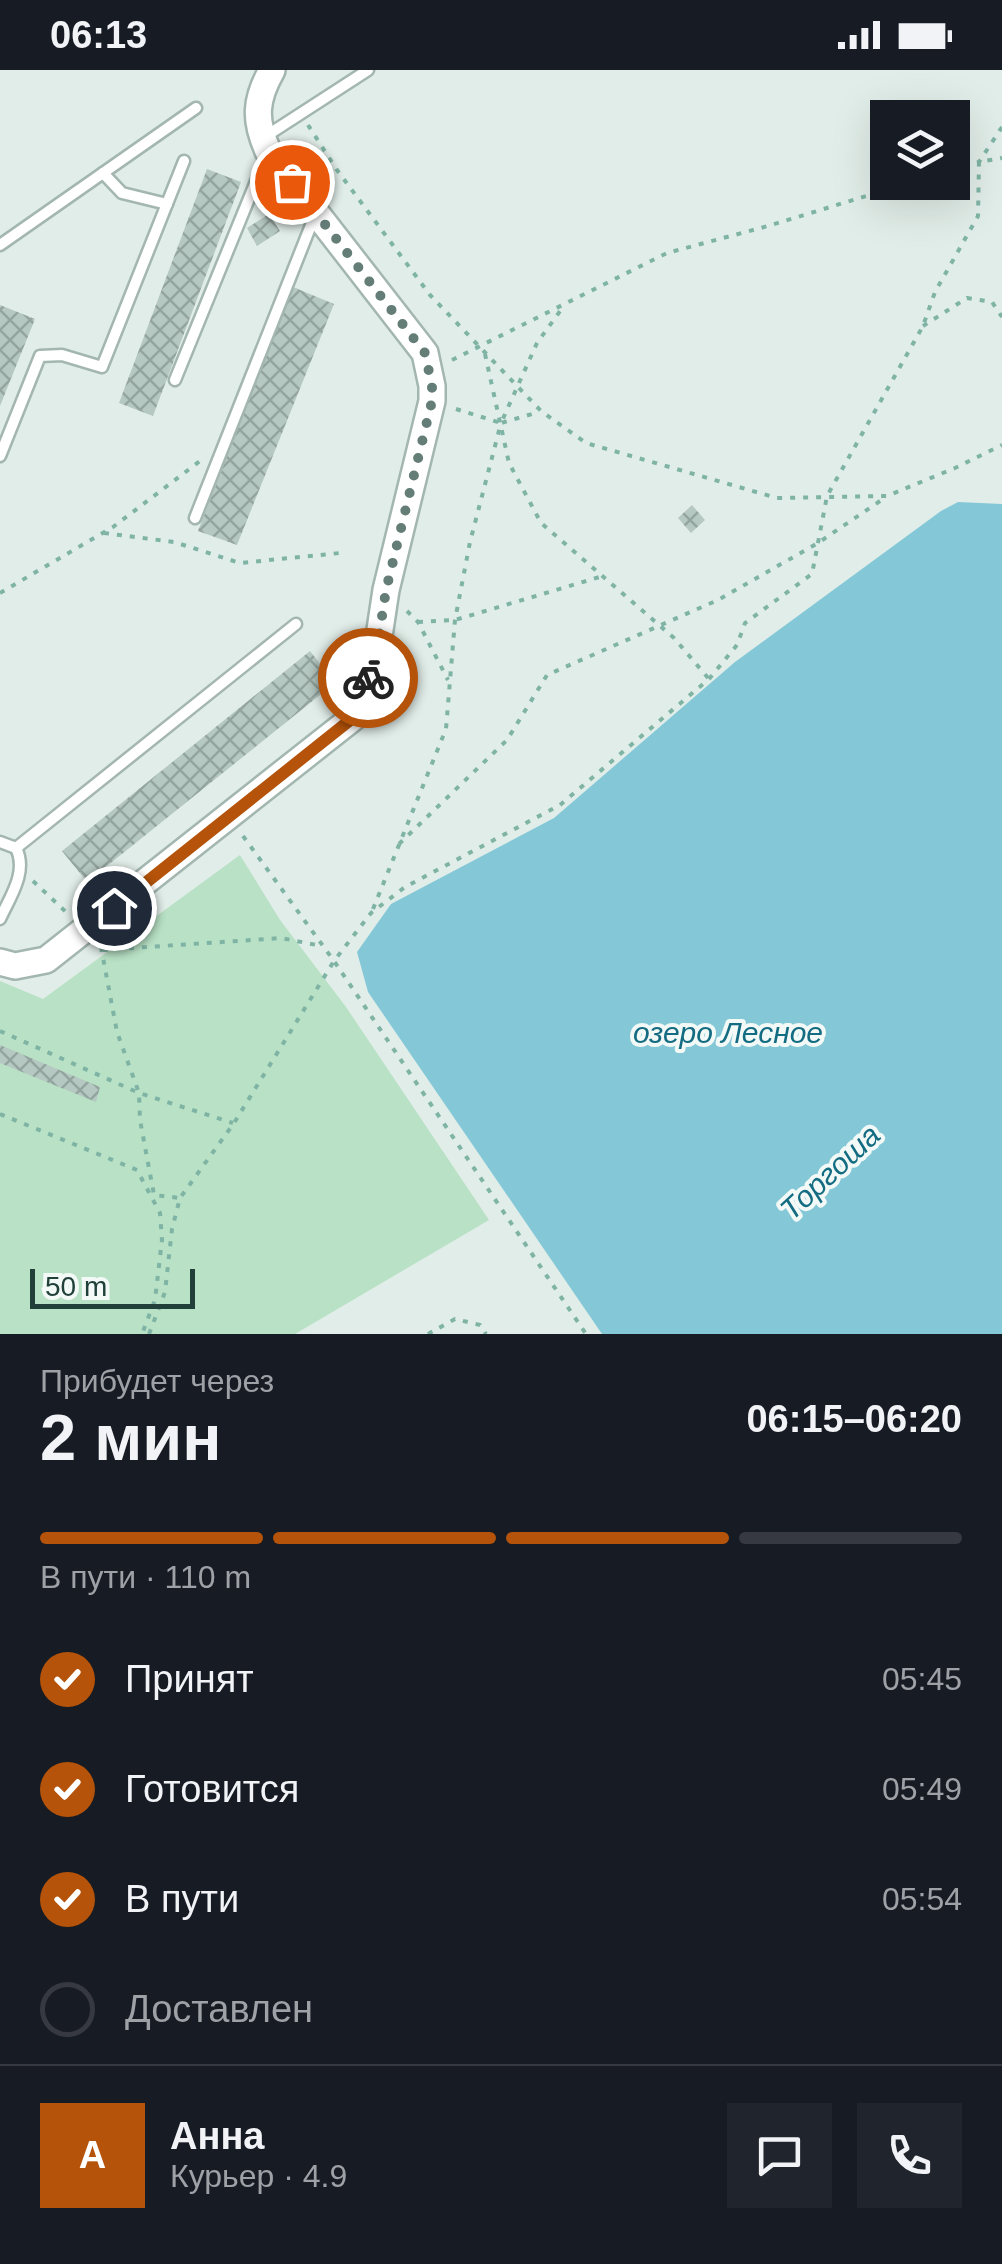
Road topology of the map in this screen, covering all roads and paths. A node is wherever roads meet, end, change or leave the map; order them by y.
1 (272, 70) edge
2 (368, 70) edge
3 (196, 108) dead end
4 (301, 114) junction
5 (1002, 127) edge
6 (265, 145) junction
7 (1002, 158) edge
8 (184, 160) dead end
9 (979, 162) junction
10 (970, 165) edge
11 (103, 173) junction
12 (870, 195) edge
13 (167, 204) junction
14 (316, 214) junction
15 (0, 245) edge
16 (565, 304) junction
17 (1002, 317) edge
18 (923, 326) junction
19 (479, 347) junction
20 (485, 354) junction
21 (430, 372) junction
22 (175, 380) dead end
23 (518, 387) junction
24 (432, 401) junction
25 (541, 411) junction
26 (501, 423) junction
27 (223, 444) junction
28 (1002, 446) edge
29 (0, 456) edge
30 (828, 496) junction
31 (888, 496) junction
32 (195, 518) dead end
33 (104, 532) junction
34 (818, 543) junction
35 (340, 553) dead end
36 (603, 576) junction
37 (386, 590) junction
38 (0, 593) edge
39 (456, 620) junction
40 (418, 622) junction
41 (296, 624) dead end
42 (660, 627) junction
43 (709, 679) junction
44 (450, 683) junction
45 (228, 816) junction
46 (0, 842) edge
47 (399, 844) junction
48 (16, 848) junction
49 (22, 870) junction
50 (371, 913) junction
51 (0, 919) edge
52 (95, 940) junction
53 (323, 946) junction
54 (334, 961) junction
55 (0, 962) edge
56 (0, 1032) edge
57 (138, 1092) junction
58 (0, 1114) edge
59 (234, 1124) junction
60 (180, 1198) junction
61 (142, 1334) edge
62 (150, 1334) edge
63 (428, 1334) edge
64 (486, 1334) edge
65 (586, 1334) edge

1 - 6 street
2 - 4 lane
3 - 11 lane
4 - 6 lane
4 - 19 path
5 - 9 path
6 - 14 street
6 - 22 lane
7 - 9 path
8 - 13 lane
9 - 10 path
9 - 18 path
11 - 13 lane
11 - 15 lane
12 - 16 path
13 - 29 lane
14 - 21 street
14 - 27 lane
16 - 19 path
16 - 23 path
17 - 18 path
18 - 30 path
19 - 20 path
19 - 21 path
20 - 23 path
20 - 26 path
21 - 24 street
23 - 25 path
23 - 26 path
24 - 26 path
24 - 37 street
25 - 26 path
25 - 30 path
26 - 36 path
26 - 39 path
27 - 32 lane
27 - 33 path
28 - 31 path
30 - 31 path
30 - 34 path
31 - 34 path
33 - 35 path
33 - 38 path
34 - 42 path
34 - 43 path
36 - 39 path
36 - 42 path
37 - 40 path
37 - 45 street
39 - 40 path
39 - 44 path
40 - 44 path
41 - 48 lane
42 - 43 path
42 - 47 path
43 - 50 path
44 - 47 path
45 - 52 street
45 - 53 path
46 - 48 lane
47 - 50 path
48 - 49 lane
49 - 51 lane
49 - 52 path
50 - 54 path
52 - 53 path
52 - 55 street
52 - 57 path
53 - 54 path
54 - 59 path
54 - 65 path
56 - 57 path
57 - 59 path
57 - 60 path
58 - 61 path
59 - 60 path
60 - 62 path
63 - 64 path

